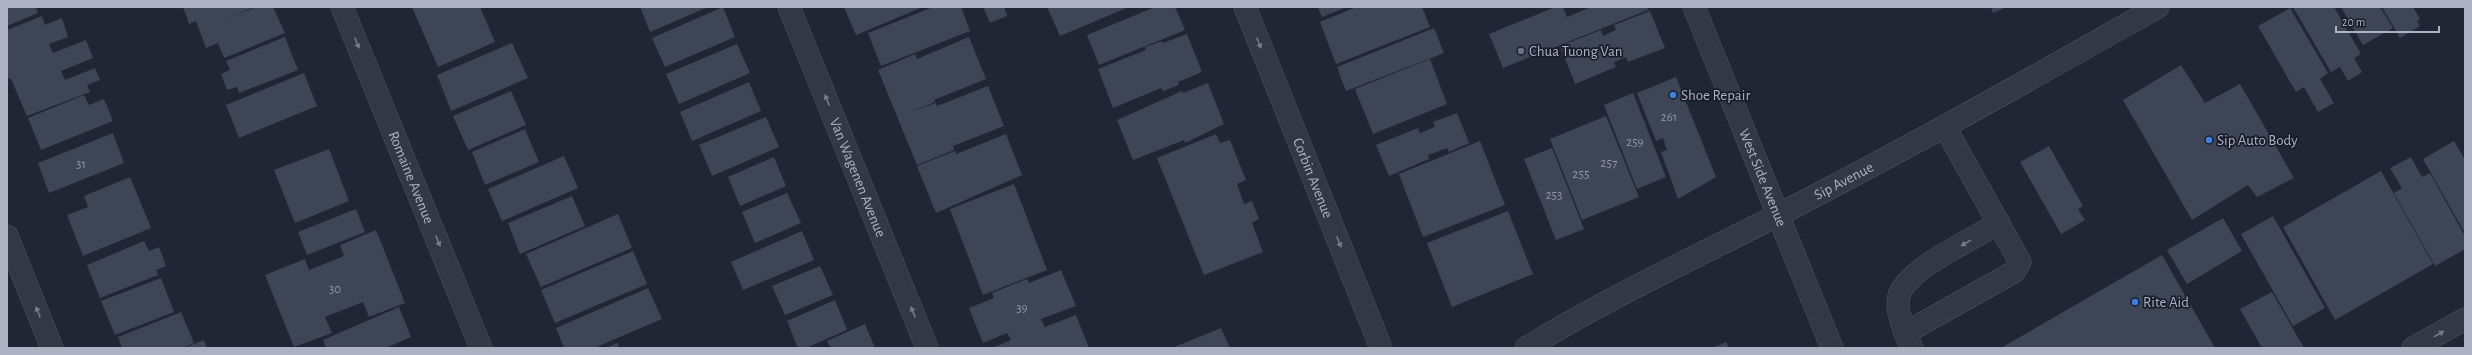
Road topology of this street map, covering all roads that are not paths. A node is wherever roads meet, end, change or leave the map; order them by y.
1 (342, 7) edge
2 (789, 7) edge
3 (1245, 7) edge
4 (1694, 7) edge
5 (2145, 10) edge
6 (1945, 127) junction
7 (1778, 215) junction
8 (1999, 223) junction
9 (7, 236) edge
10 (2465, 319) edge
11 (1908, 340) edge
12 (52, 348) edge
13 (481, 348) edge
14 (927, 348) edge
15 (1381, 348) edge
16 (1526, 348) edge
17 (1832, 348) edge
18 (2414, 348) edge

1 -> 13 street, Romaine Avenue
14 -> 2 street, Van Wagenen Avenue
3 -> 15 street, Corbin Avenue
4 - 7 street, West Side Avenue
5 - 6 street, Sip Avenue
6 - 7 street, Sip Avenue
6 - 8 street
7 - 16 street, Sip Avenue
7 - 17 street, West Side Avenue
8 -> 11 street
8 - 11 street
12 -> 9 street
18 -> 10 street

